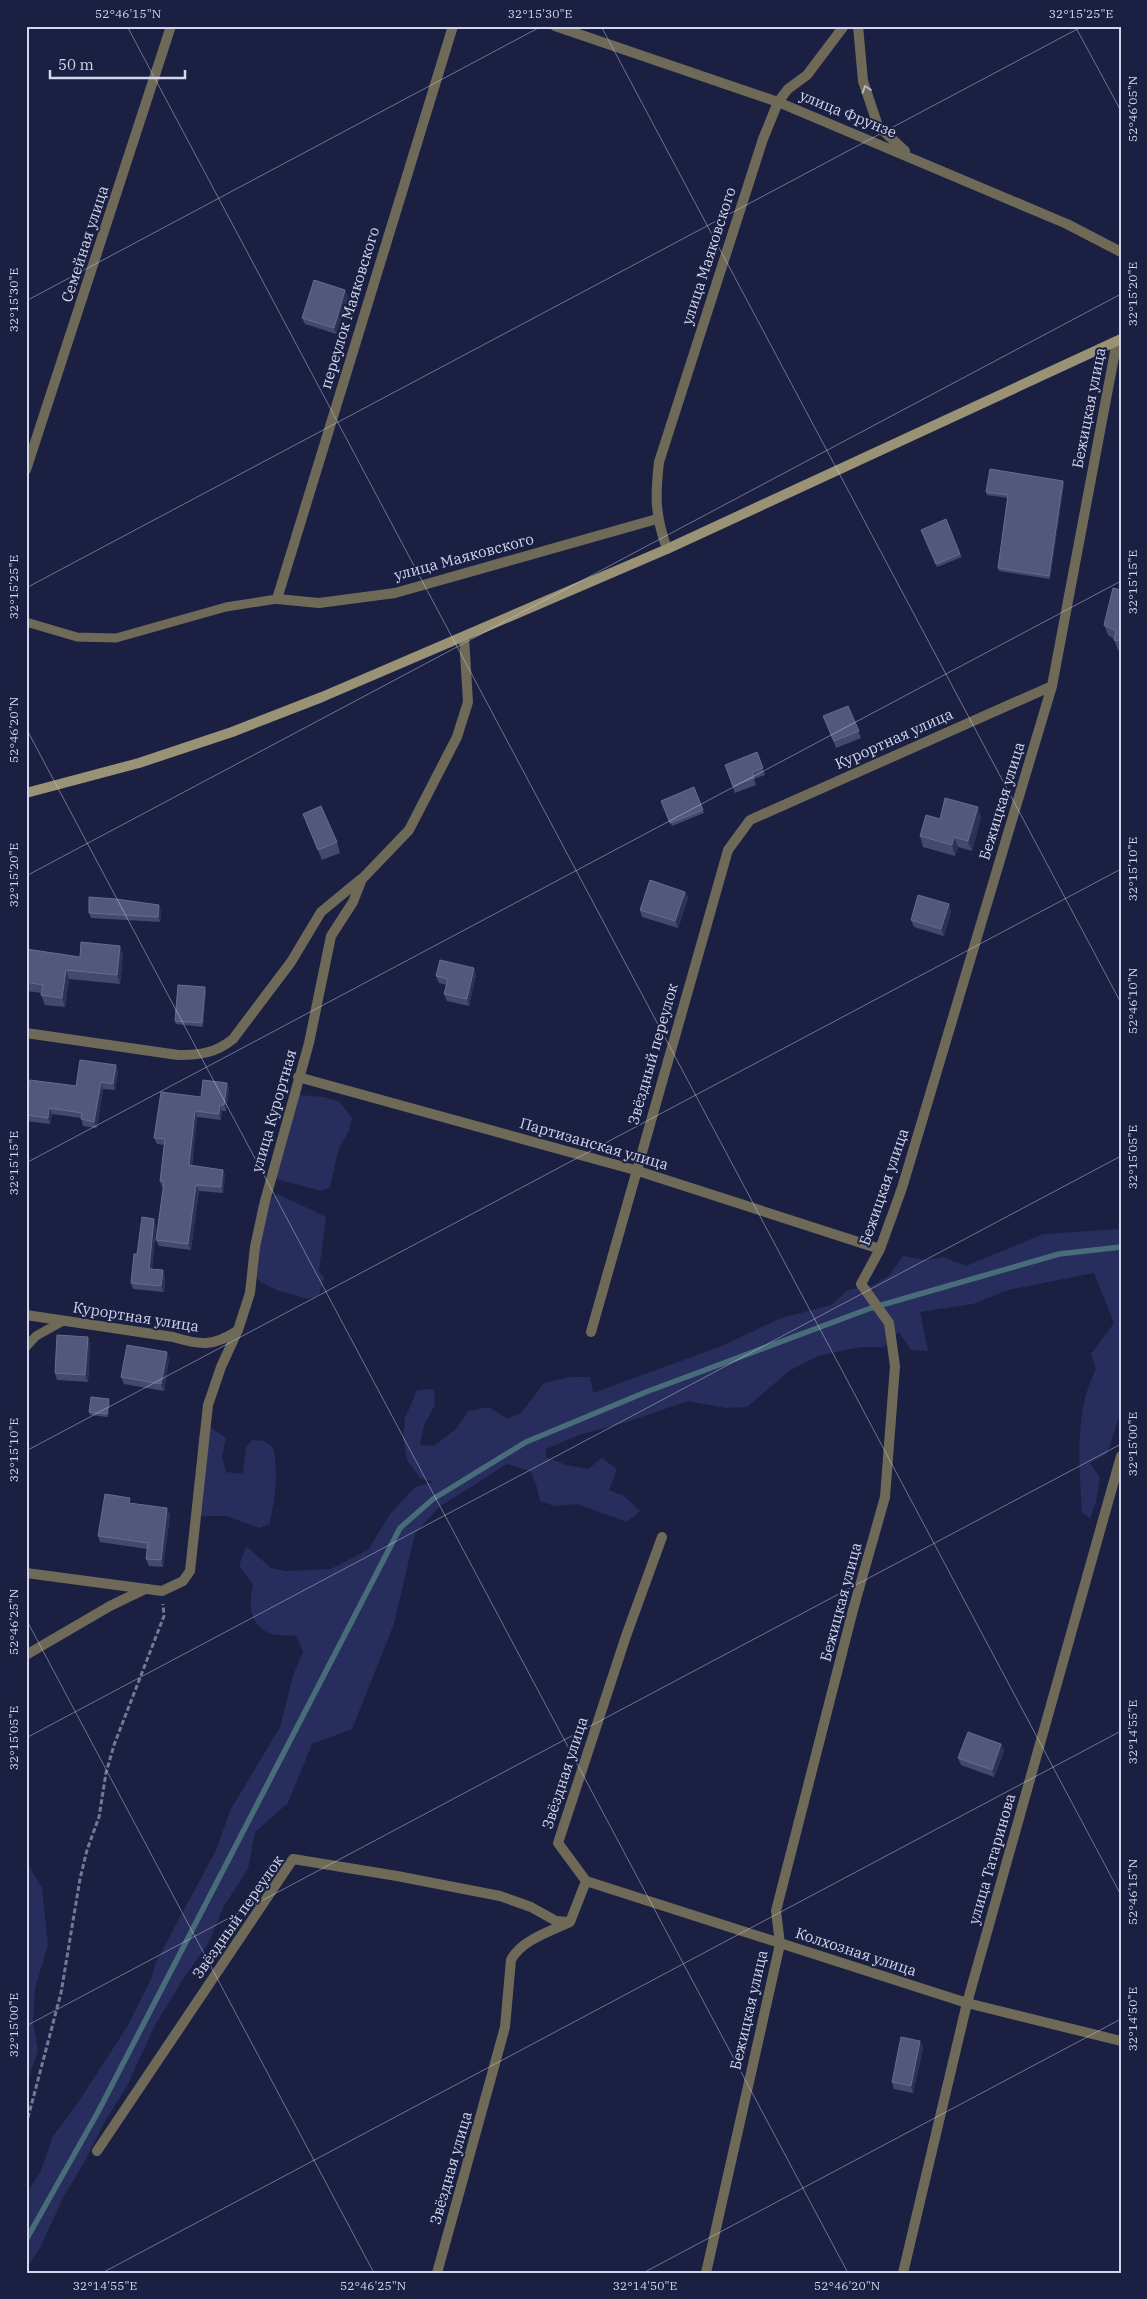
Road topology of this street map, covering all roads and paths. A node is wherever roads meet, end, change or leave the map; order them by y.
1 (171, 26) edge
2 (453, 26) edge
3 (555, 26) edge
4 (844, 26) edge
5 (858, 26) edge
6 (778, 102) junction
7 (911, 156) junction
8 (1121, 252) edge
9 (1119, 340) edge
10 (26, 470) edge
11 (657, 519) junction
12 (667, 549) junction
13 (277, 599) junction
14 (26, 622) edge
15 (464, 637) junction
16 (1052, 686) junction
17 (26, 793) edge
18 (750, 820) joint
19 (362, 879) junction
20 (28, 1036) edge
21 (298, 1077) junction
22 (636, 1170) junction
23 (880, 1249) junction
24 (26, 1315) edge
25 (64, 1321) junction
26 (238, 1330) junction
27 (591, 1332) dead end
28 (26, 1347) edge
29 (1121, 1456) edge
30 (662, 1538) dead end
31 (26, 1574) edge
32 (144, 1590) junction
33 (162, 1591) junction
34 (26, 1655) edge
35 (586, 1881) junction
36 (570, 1922) junction
37 (780, 1944) junction
38 (967, 2003) junction
39 (1121, 2041) edge
40 (26, 2125) edge
41 (96, 2151) dead end
42 (437, 2273) edge
43 (706, 2273) edge
44 (903, 2273) edge

1 - 10 street, Семейная улица
2 - 13 street, переулок Маяковского
3 - 6 street, улица Фрунзе
4 - 6 street, улица Маяковского
7 -> 5 street
6 - 7 street, улица Фрунзе
6 - 11 street, улица Маяковского
7 - 8 street, улица Фрунзе
9 - 12 main road
9 - 16 street, Бежицкая улица
11 - 12 street, улица Маяковского
11 - 13 street, улица Маяковского
12 - 15 main road
13 - 14 lane
15 - 17 main road
15 - 19 street, улица Курортная
16 - 18 street, Курортная улица
16 - 23 street, Бежицкая улица
18 - 22 street, Звёздный переулок
19 - 20 street
19 - 21 street, улица Курортная
21 - 22 street, Партизанская улица
21 - 26 street, улица Курортная
22 - 23 street, Партизанская улица
22 - 27 street, Звёздный переулок
23 - 37 street, Бежицкая улица
24 - 25 street, Курортная улица
25 - 26 street, Курортная улица
25 - 28 lane
26 - 33 street, улица Курортная
29 - 38 street, улица Татаринова
30 - 35 street, Звёздная улица
31 - 32 street
32 - 33 street
32 - 34 street
33 - 40 path
35 - 36 street
35 - 37 street, Колхозная улица
36 - 41 street, Звёздный переулок
36 - 42 street, Звёздная улица
37 - 38 street, Колхозная улица
37 - 43 street, Бежицкая улица
38 - 39 street, Колхозная улица
38 - 44 street, улица Татаринова

